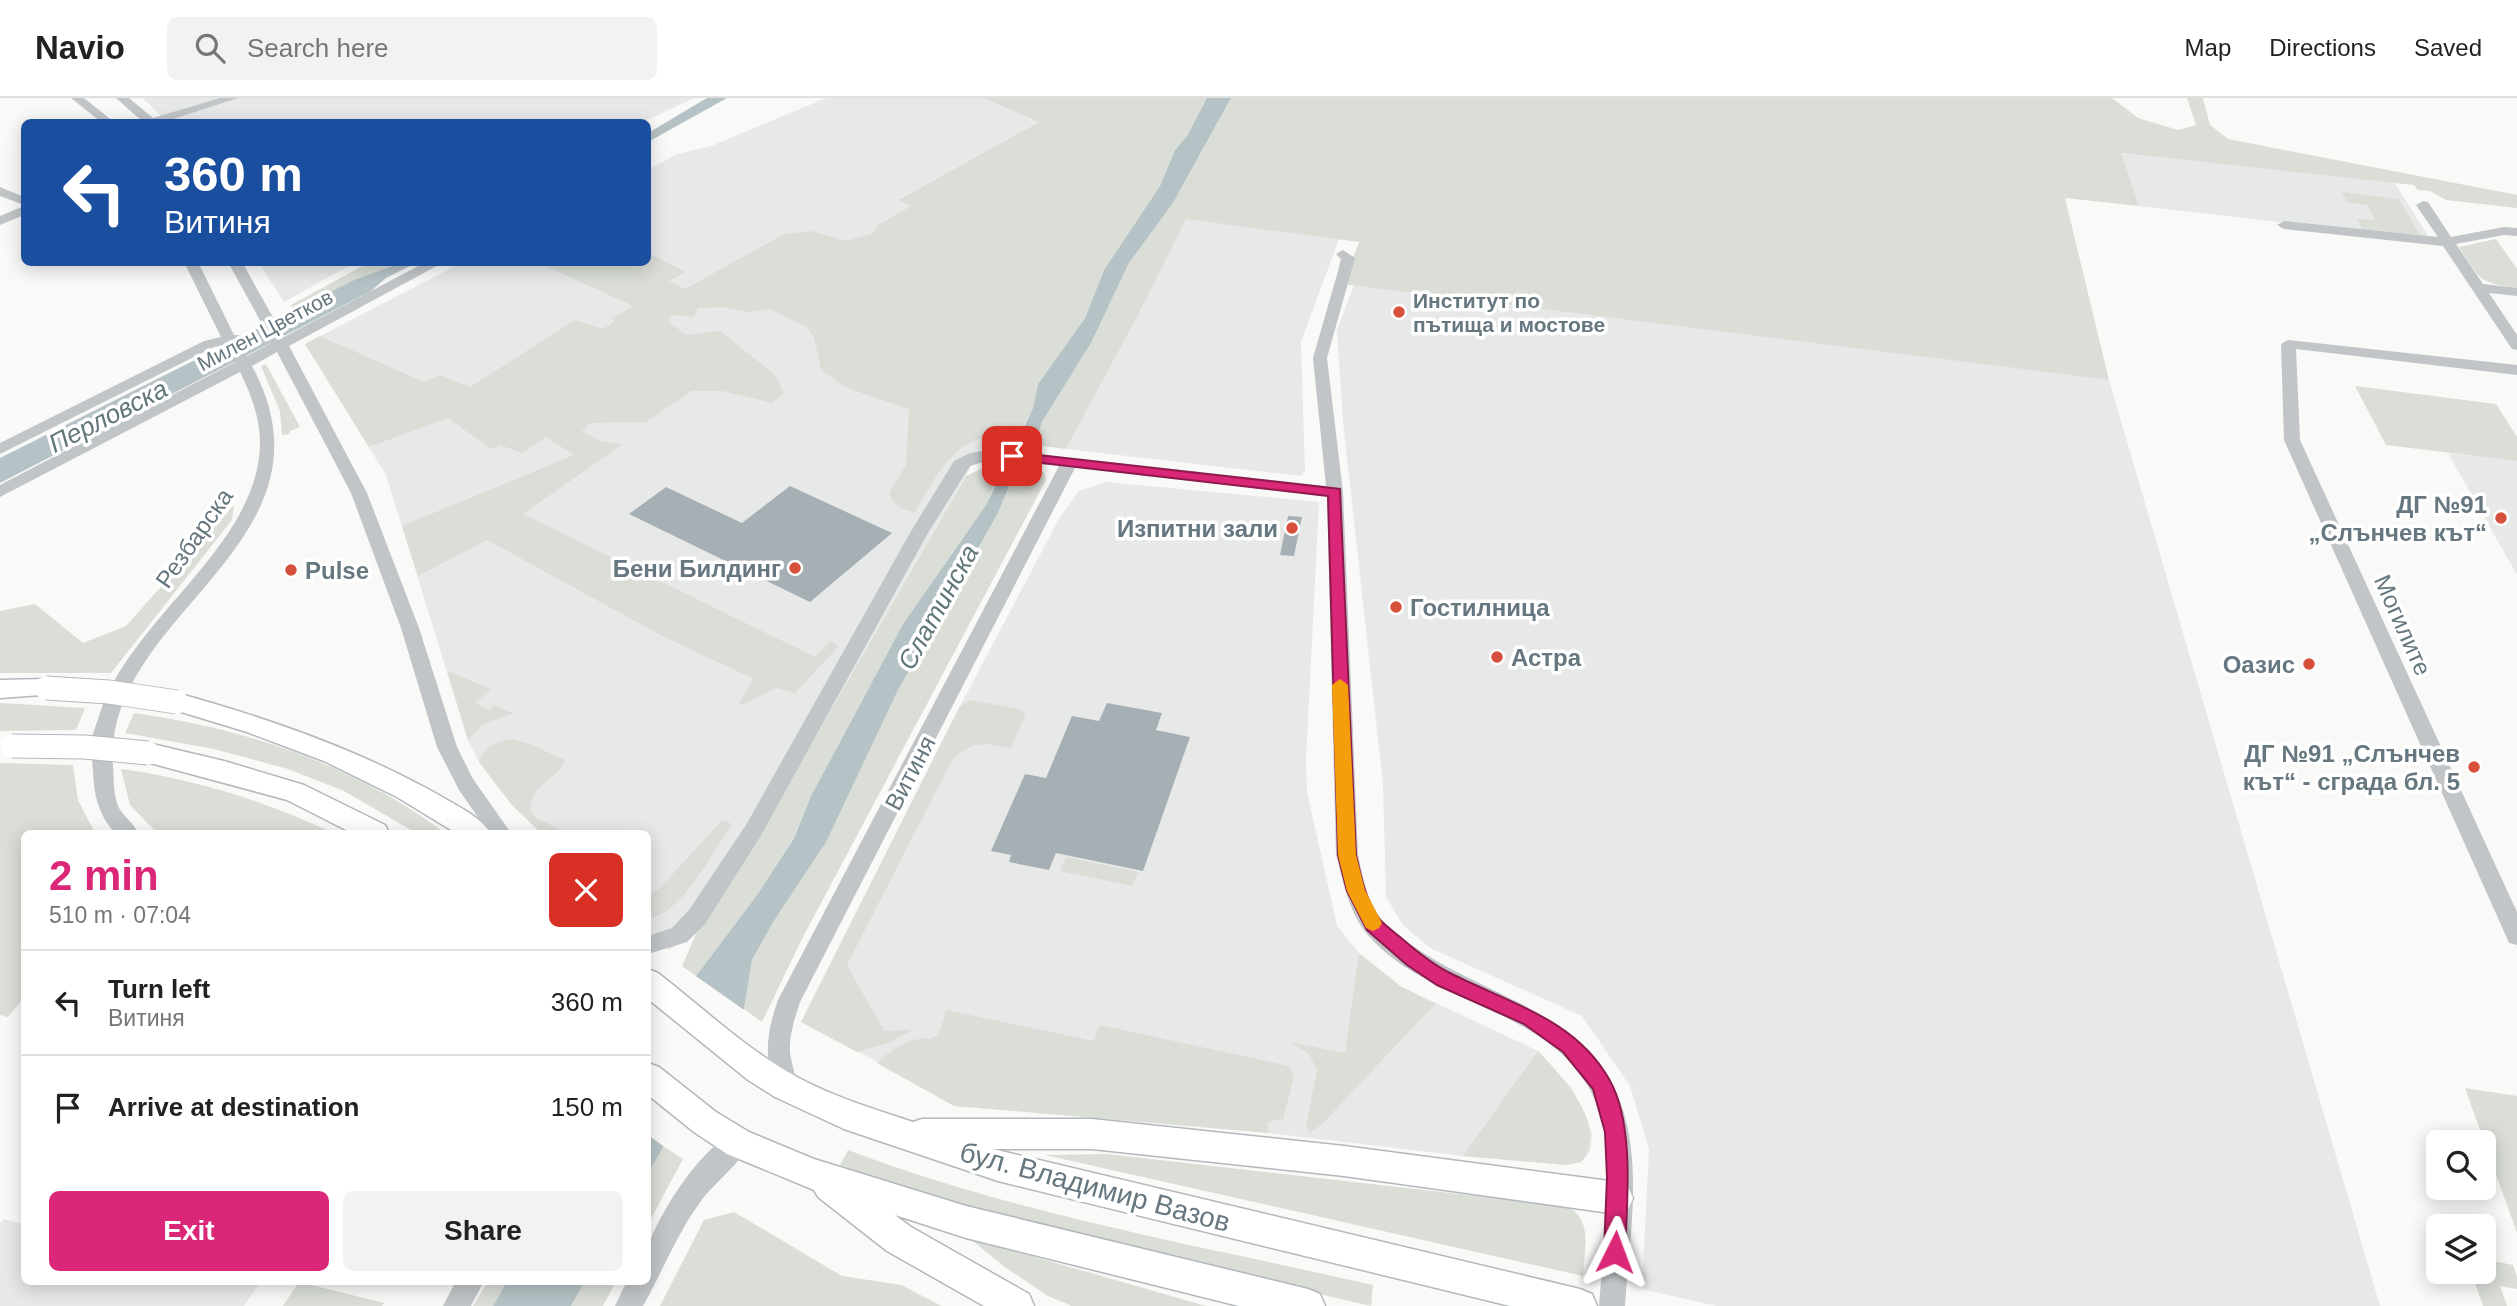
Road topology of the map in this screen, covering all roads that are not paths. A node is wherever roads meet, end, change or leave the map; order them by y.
1 (77, 98) edge
2 (122, 98) edge
3 (232, 98) edge
4 (104, 119) edge
5 (147, 119) edge
6 (161, 119) edge
7 (0, 191) edge
8 (21, 200) edge
9 (2423, 205) dead end
10 (21, 211) edge
11 (0, 221) edge
12 (2284, 225) dead end
13 (2517, 232) edge
14 (2447, 242) junction
15 (1343, 254) dead end
16 (193, 266) edge
17 (237, 266) edge
18 (429, 266) edge
19 (2478, 288) junction
20 (2517, 292) edge
21 (230, 339) junction
22 (279, 342) junction
23 (2517, 346) edge
24 (244, 364) junction
25 (2517, 370) edge
26 (0, 449) edge
27 (1059, 462) junction
28 (0, 492) edge
29 (1335, 492) junction
30 (0, 689) edge
31 (6, 746) edge
32 (125, 830) edge
33 (370, 830) edge
34 (473, 830) edge
35 (499, 830) edge
36 (2517, 936) edge
37 (651, 944) edge
38 (655, 989) edge
39 (651, 1079) edge
40 (786, 1087) junction
41 (904, 1134) junction
42 (738, 1143) junction
43 (814, 1174) junction
44 (1618, 1198) junction
45 (651, 1266) edge
46 (469, 1285) edge
47 (640, 1285) edge
48 (456, 1306) edge
49 (628, 1306) edge
50 (1017, 1306) edge
51 (1308, 1306) edge
52 (1580, 1306) edge
53 (1612, 1306) edge

1 - 4 street
2 - 5 street
3 - 6 street
7 - 8 street
9 - 14 street
10 - 11 street
12 - 14 street
13 - 14 street
14 - 19 street
15 - 29 street
16 - 21 street, Резбарска
17 - 22 street
18 - 22 street, Милен Цветков
19 - 20 street
19 - 23 street
21 - 22 street, Милен Цветков
21 - 24 street, Резбарска
21 - 26 street, Милен Цветков
22 - 24 street, Милен Цветков
22 - 35 street
24 - 28 street, Милен Цветков
24 - 32 street, Резбарска
25 - 36 street, Могилите
27 - 29 street
27 - 37 street
27 - 40 street, Витиня
29 - 44 street
30 - 34 main road, bridge
31 - 33 main road, bridge
38 - 40 main road, бул. Владимир Вазов
39 - 42 main road
40 - 41 main road, бул. Владимир Вазов
41 - 44 main road
41 - 52 main road, бул. Владимир Вазов
42 - 43 main road
42 - 45 street
43 - 50 main road
43 - 51 main road
44 - 53 street
46 - 48 street
47 - 49 street

